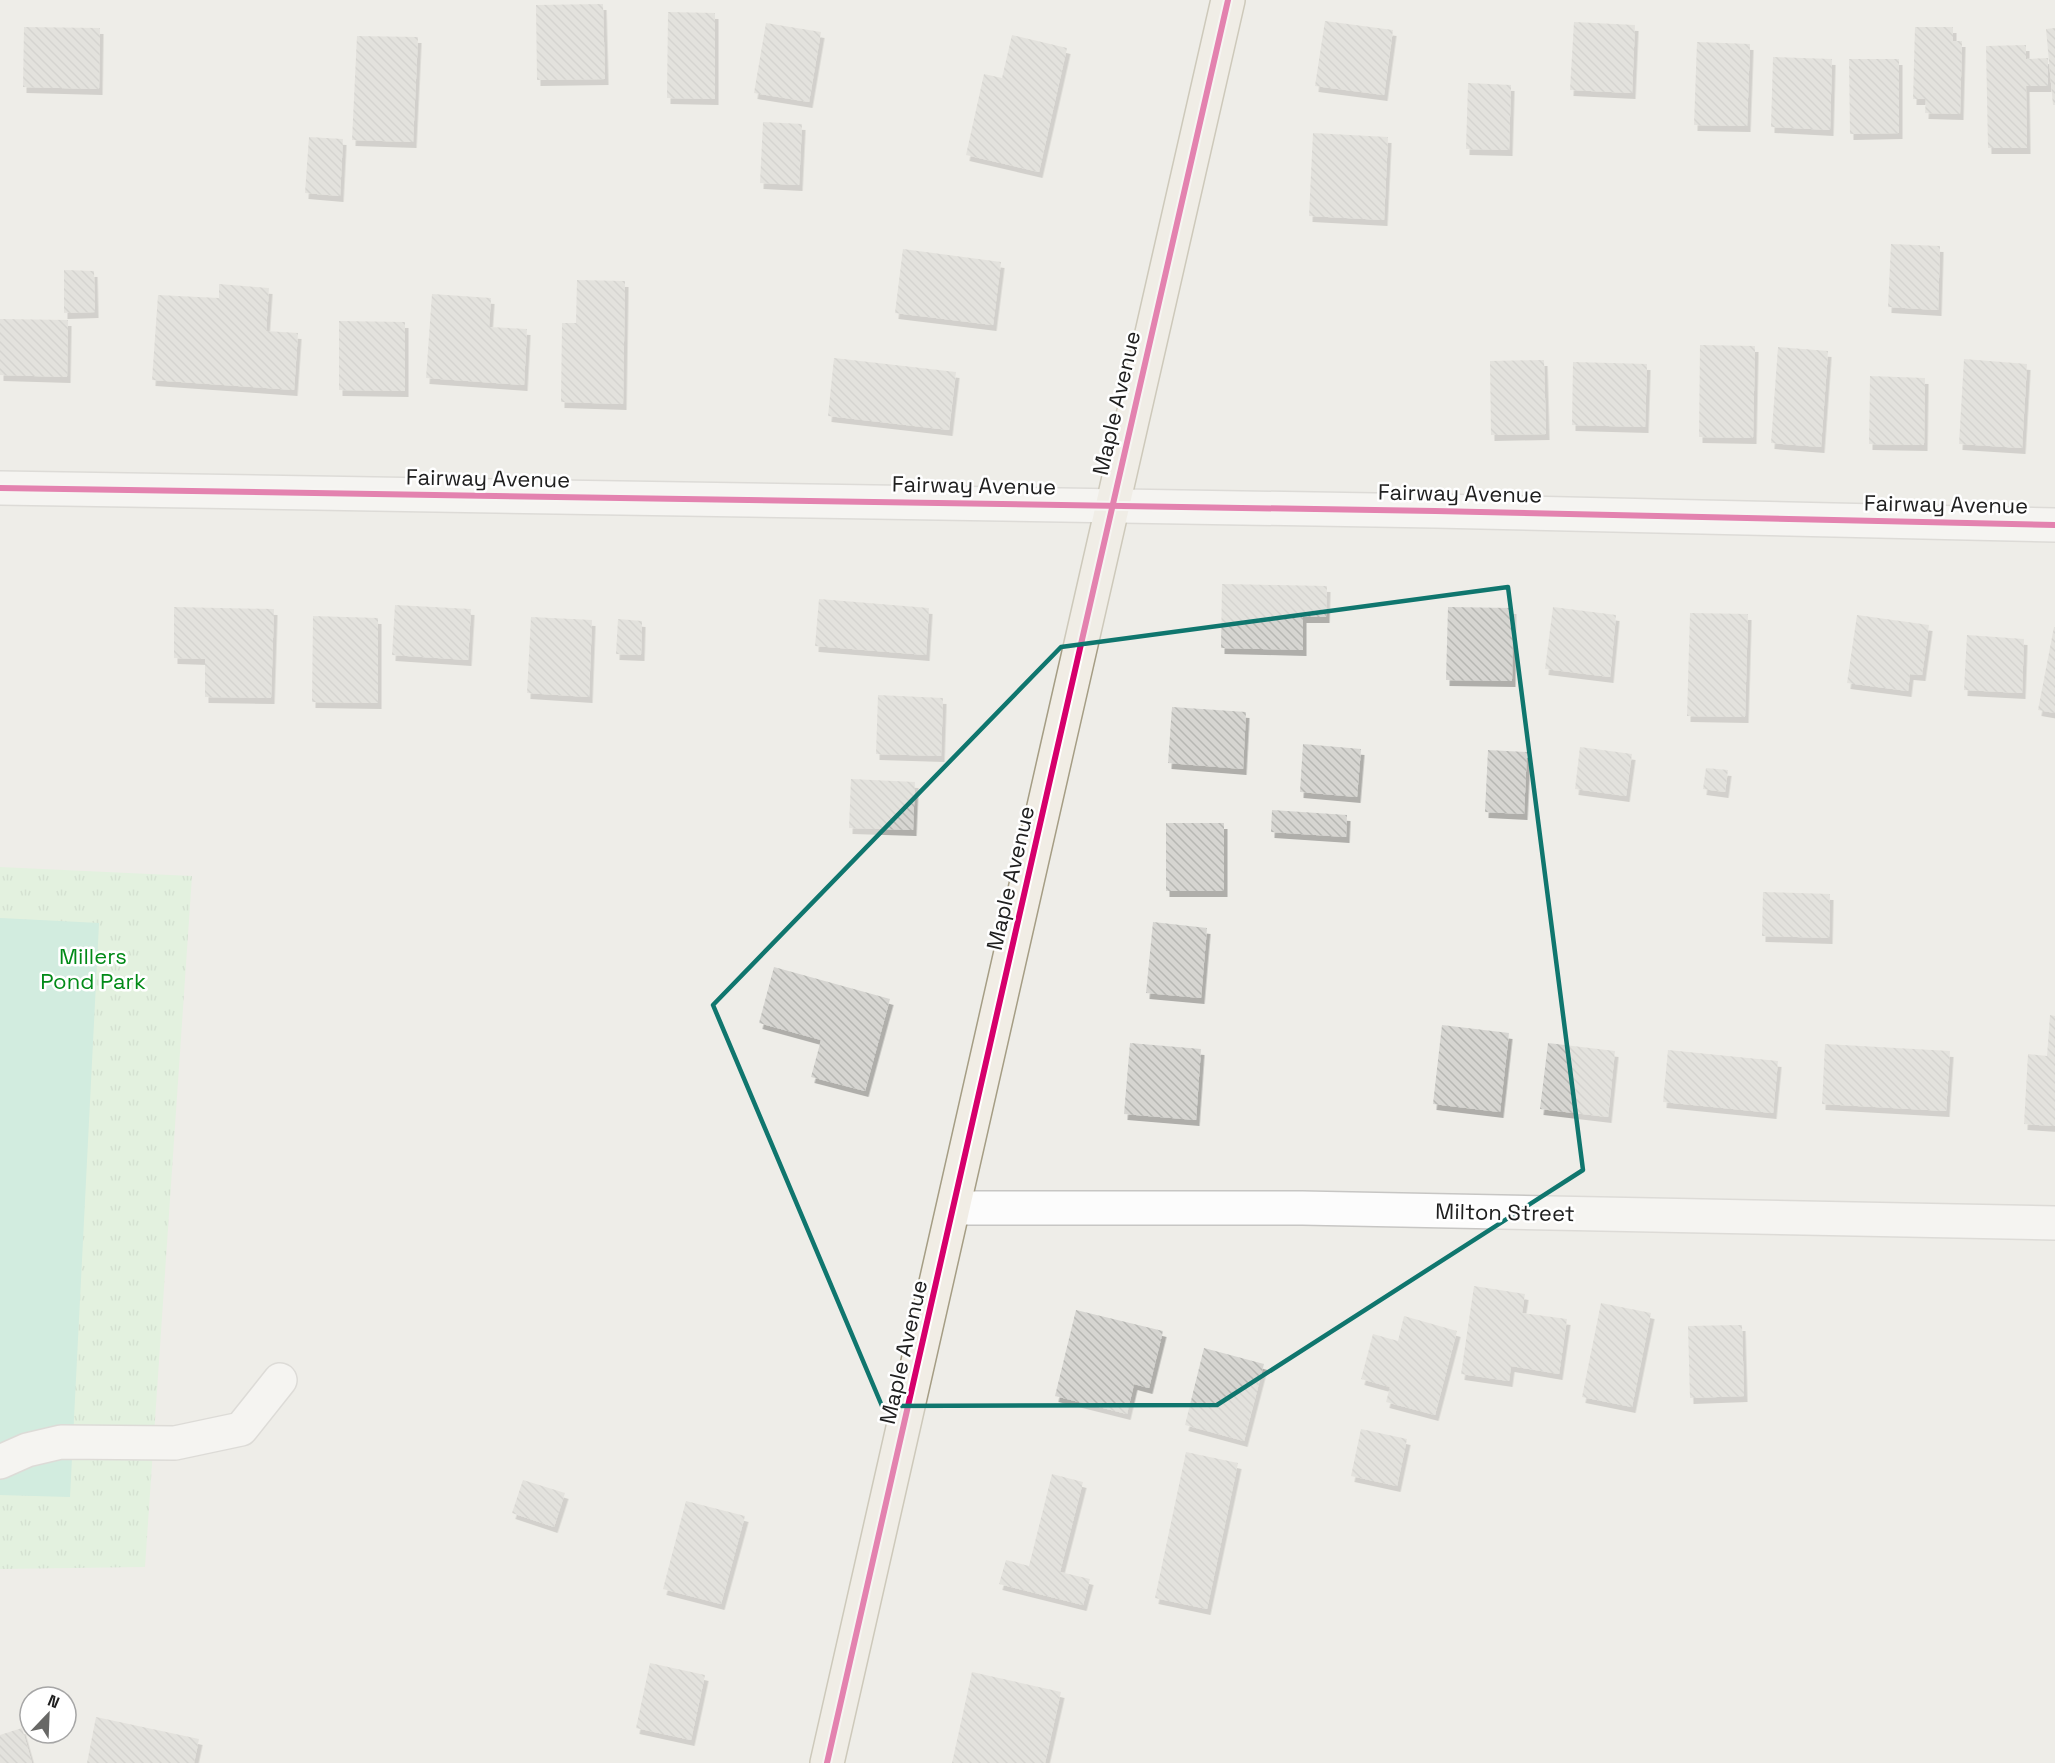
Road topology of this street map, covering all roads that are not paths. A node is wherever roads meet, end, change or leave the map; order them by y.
1 (1228, 0) edge
2 (0, 488) edge
3 (1111, 505) junction
4 (2055, 525) edge
5 (955, 1208) junction
6 (2055, 1223) edge
7 (280, 1380) dead end
8 (0, 1462) edge
9 (827, 1763) edge

1 - 3 main road, Maple Avenue
2 - 3 street, Fairway Avenue
3 - 4 street, Fairway Avenue
3 - 5 main road, Maple Avenue
5 - 6 street, Milton Street
5 - 9 main road, Maple Avenue
7 - 8 street

